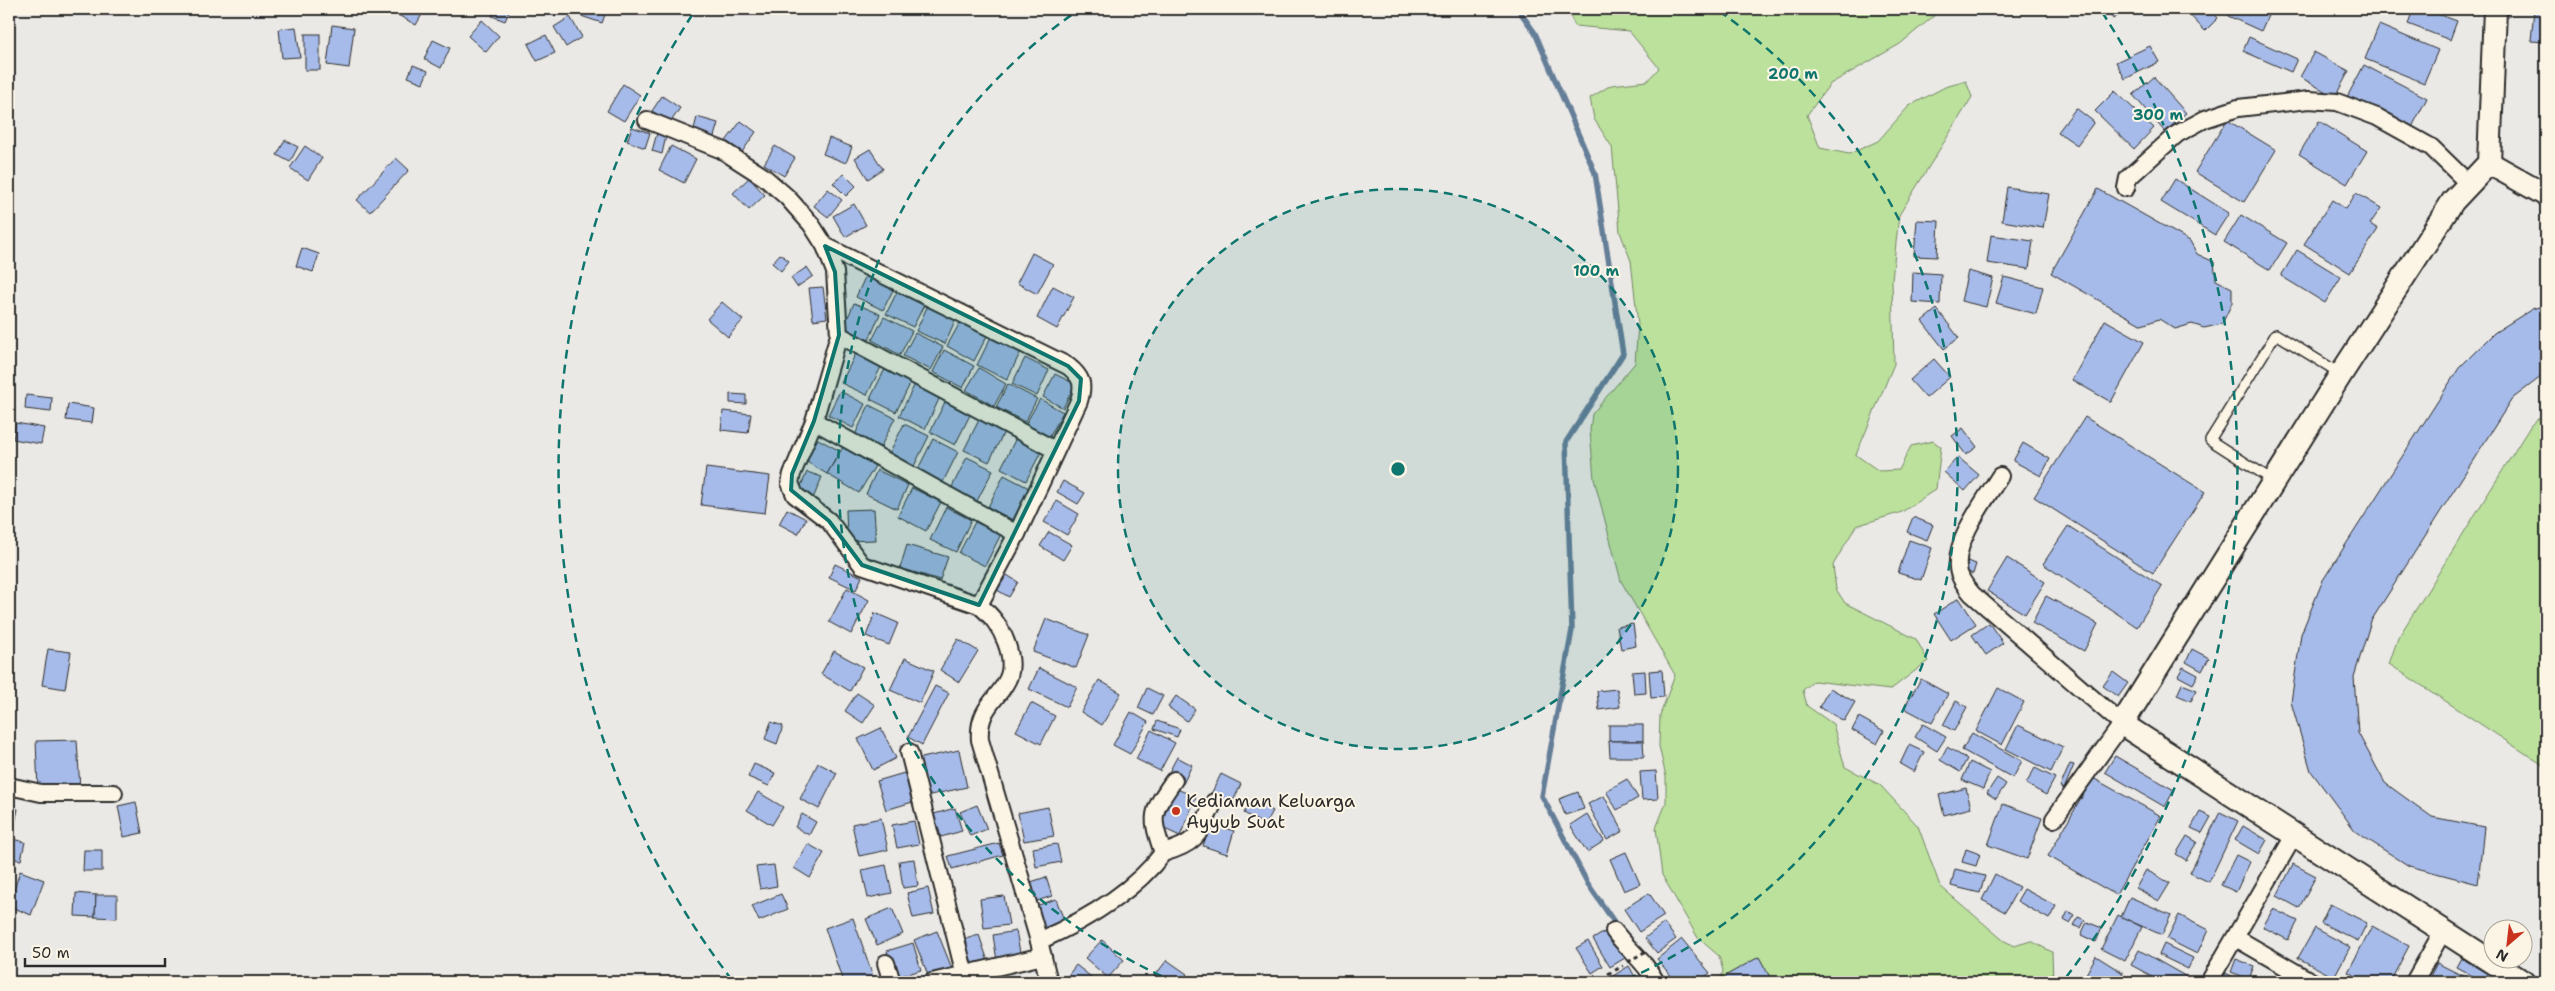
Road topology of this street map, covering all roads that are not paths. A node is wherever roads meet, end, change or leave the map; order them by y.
1 (2495, 9) edge
2 (647, 120) dead end
3 (2489, 163) junction
4 (2468, 183) junction
5 (2126, 188) dead end
6 (2546, 194) edge
7 (825, 246) junction
8 (839, 335) junction
9 (2341, 374) junction
10 (814, 421) junction
11 (1055, 450) junction
12 (2000, 476) dead end
13 (2274, 481) junction
14 (1017, 534) junction
15 (979, 605) junction
16 (2122, 724) junction
17 (909, 752) dead end
18 (1174, 780) dead end
19 (9, 786) edge
20 (114, 793) dead end
21 (1214, 802) dead end
22 (2054, 819) dead end
23 (2295, 834) junction
24 (1163, 853) junction
25 (1614, 931) dead end
26 (2443, 931) junction
27 (2236, 938) junction
28 (1041, 948) junction
29 (886, 963) dead end
30 (965, 975) junction
31 (892, 982) edge
32 (932, 982) edge
33 (1049, 982) edge
34 (1656, 982) edge
35 (2209, 982) edge
36 (2312, 982) edge
37 (2414, 982) edge
38 (2523, 982) edge

1 - 3 street
2 - 7 street
3 - 4 street
3 - 6 street
4 - 5 street
4 - 9 street
7 - 8 street
7 - 11 street
8 - 10 street
8 - 11 street
9 - 13 street
9 - 13 lane
10 - 14 street
10 - 15 street
11 - 14 street
12 - 16 street
13 - 16 street
14 - 15 street
15 - 28 street
16 - 22 street
16 - 23 street
17 - 30 street
18 - 24 street
19 - 20 street
21 - 24 street
23 - 26 street
23 - 27 street
24 - 28 street
25 - 34 street
26 - 37 street
26 - 38 street
27 - 35 street
27 - 36 street
28 - 30 street
28 - 33 street
29 - 31 street
30 - 32 street

